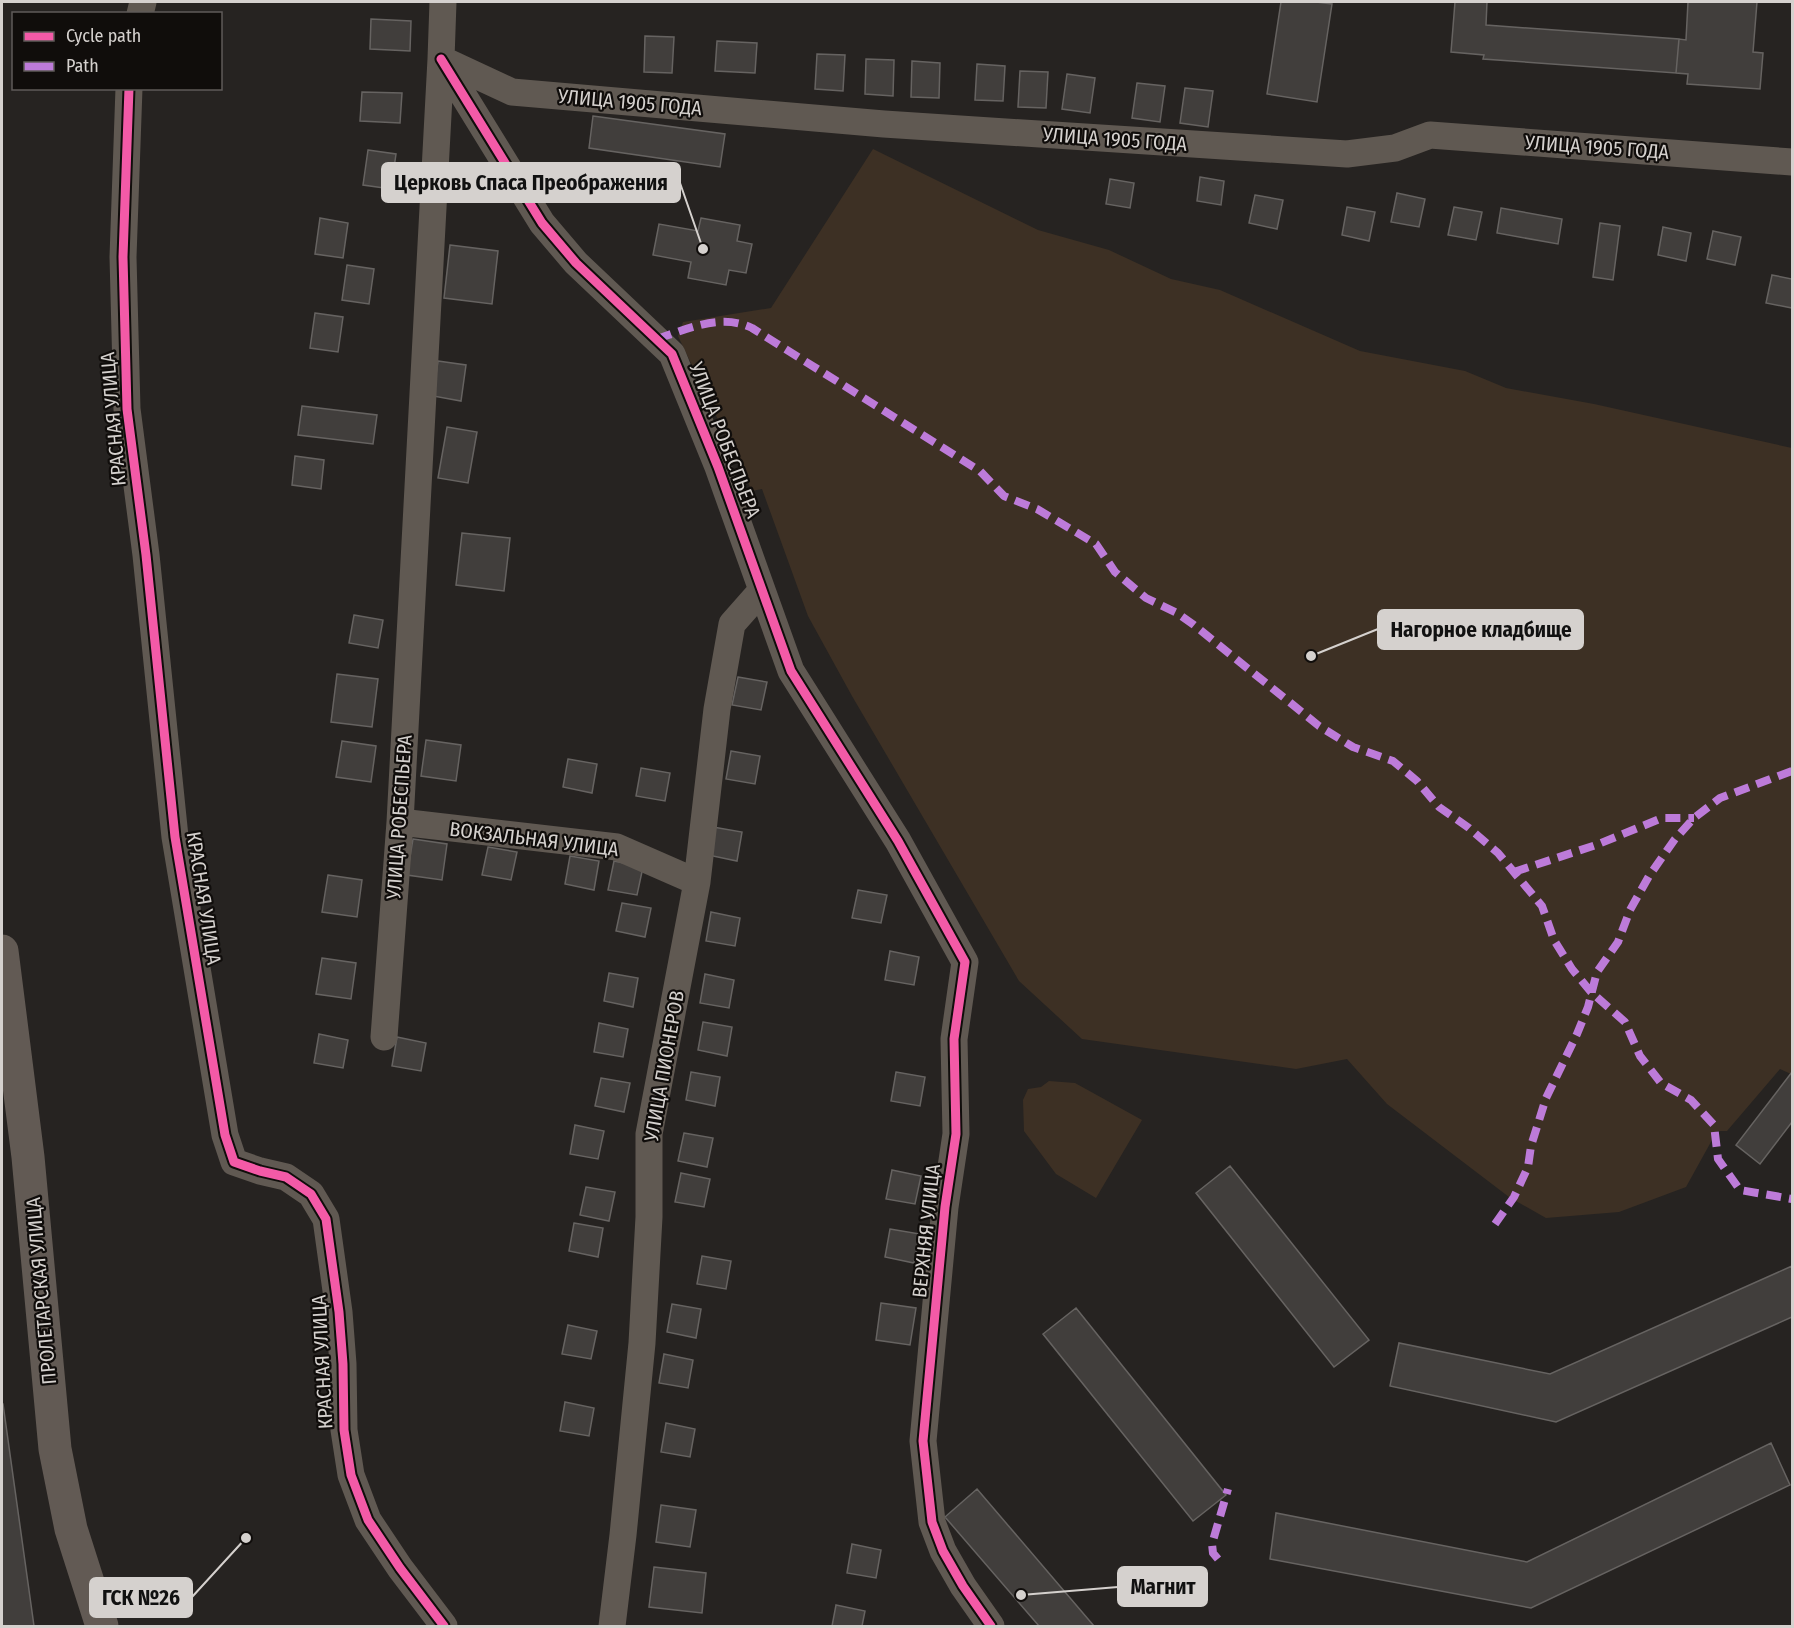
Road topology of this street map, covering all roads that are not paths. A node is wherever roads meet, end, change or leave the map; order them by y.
1 (443, 2) edge
2 (441, 59) junction
3 (129, 90) edge
4 (1792, 162) edge
5 (762, 590) junction
6 (400, 822) junction
7 (898, 841) joint
8 (697, 882) junction
9 (2, 951) edge
10 (384, 1037) dead end
11 (102, 1626) edge
12 (444, 1626) edge
13 (612, 1626) edge
14 (991, 1626) edge

1 - 2 street, УЛИЦА РОБЕСПЬЕРА
2 - 4 street, УЛИЦА 1905 ГОДА
2 - 5 street, УЛИЦА РОБЕСПЬЕРА
2 - 6 street, УЛИЦА РОБЕСПЬЕРА
3 - 12 street, КРАСНАЯ УЛИЦА
5 - 7 street, УЛИЦА РОБЕСПЬЕРА
5 - 8 street, УЛИЦА ПИОНЕРОВ
6 - 8 street, ВОКЗАЛЬНАЯ УЛИЦА
6 - 10 street, УЛИЦА РОБЕСПЬЕРА
7 - 14 street, ВЕРХНЯЯ УЛИЦА
8 - 13 street, УЛИЦА ПИОНЕРОВ
9 - 11 main road, ПРОЛЕТАРСКАЯ УЛИЦА

